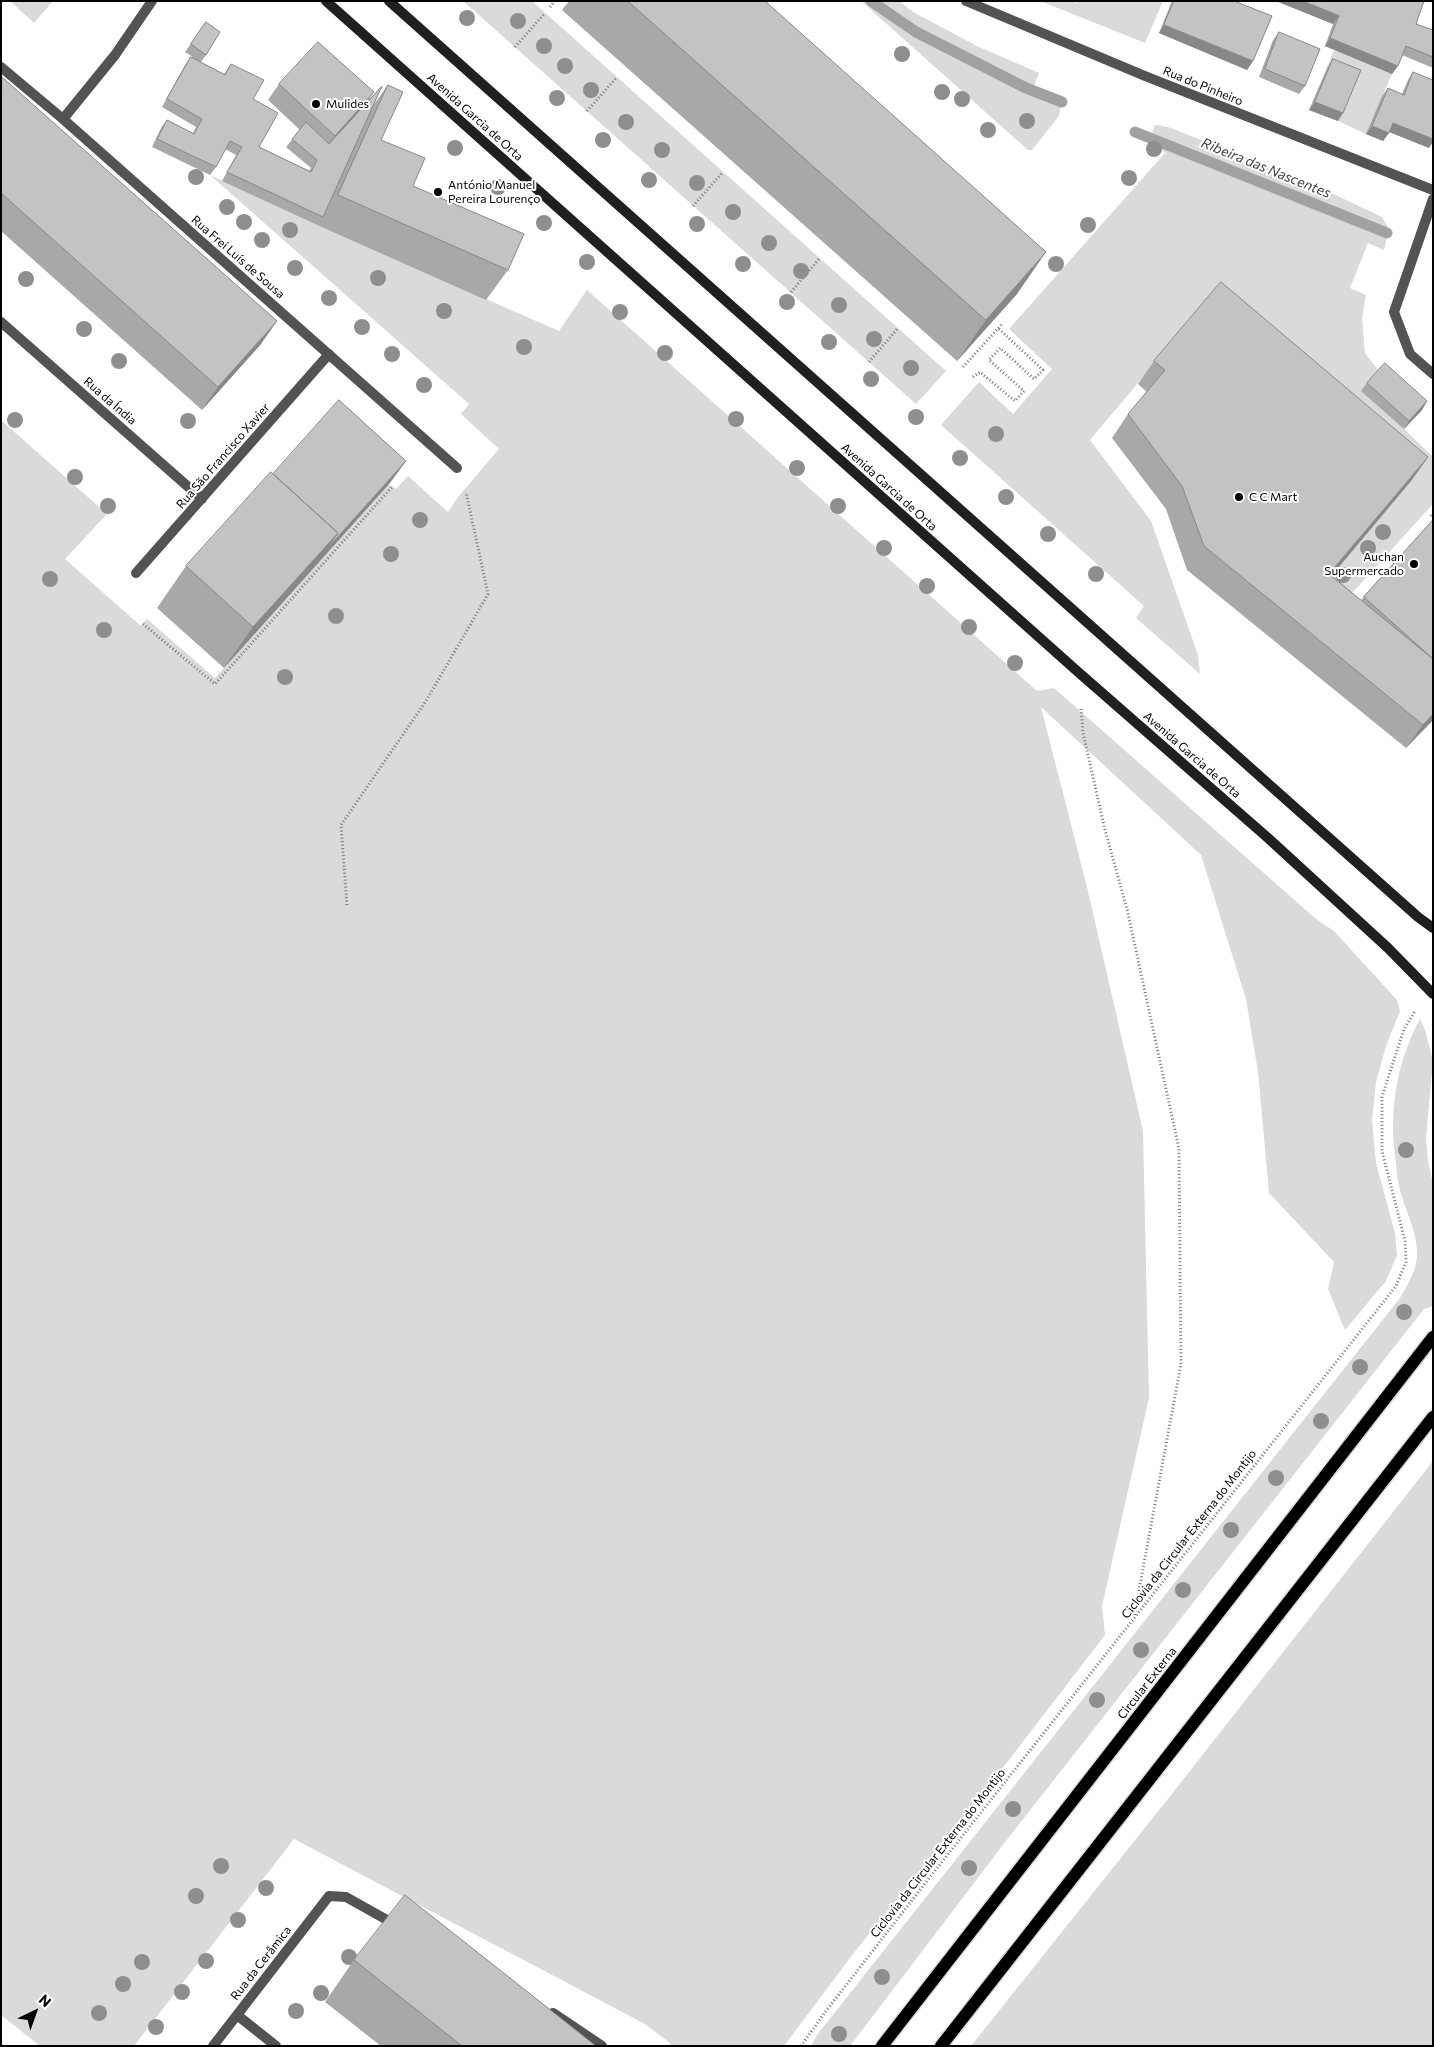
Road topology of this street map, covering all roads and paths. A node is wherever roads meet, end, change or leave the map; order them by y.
1 (152, 1) edge
2 (326, 1) edge
3 (390, 1) edge
4 (555, 1) edge
5 (966, 1) edge
6 (550, 7) dead end
7 (545, 13) dead end
8 (515, 47) dead end
9 (1, 67) edge
10 (617, 77) dead end
11 (587, 111) dead end
12 (63, 119) junction
13 (723, 172) dead end
14 (1433, 190) edge
15 (1433, 199) edge
16 (693, 206) dead end
17 (820, 258) dead end
18 (791, 292) dead end
19 (1, 322) edge
20 (1003, 323) edge
21 (898, 328) dead end
22 (998, 328) junction
23 (329, 354) junction
24 (869, 362) dead end
25 (963, 367) dead end
26 (1433, 374) edge
27 (973, 377) dead end
28 (457, 468) joint
29 (392, 487) edge
30 (202, 499) junction
31 (136, 573) dead end
32 (144, 624) dead end
33 (1077, 671) junction
34 (346, 905) dead end
35 (1433, 928) edge
36 (1431, 991) edge
37 (1433, 1336) edge
38 (1433, 1417) edge
39 (1134, 1618) junction
40 (405, 1930) edge
41 (541, 2006) edge
42 (237, 2015) junction
43 (213, 2046) edge
44 (276, 2046) edge
45 (602, 2046) edge
46 (801, 2046) edge
47 (882, 2046) edge
48 (941, 2046) edge

1 - 12 street
2 - 33 main road, Avenida Garcia de Orta
3 - 35 main road
4 - 6 path
5 - 14 street, Rua do Pinheiro
7 - 8 path
9 - 12 street, Rua Frei Luís de Sousa
10 - 11 path
12 - 23 street, Rua Frei Luís de Sousa
13 - 16 path
15 - 26 street
17 - 18 path
19 - 30 street, Rua da Índia
20 - 22 path
21 - 24 path
22 - 25 path
22 - 27 path
23 - 28 street, Rua Frei Luís de Sousa
23 - 30 street, Rua São Francisco Xavier
28 - 34 path
29 - 32 path
30 - 31 street, Rua São Francisco Xavier
33 - 36 main road, Avenida Garcia de Orta
33 - 39 path
36 - 39 path, Ciclovia da Circular Externa do Montijo
37 - 47 main road, Circular Externa
38 - 48 main road
39 - 46 path, Ciclovia da Circular Externa do Montijo
40 - 42 street, Rua da Cerâmica
41 - 45 street
42 - 43 street, Rua da Cerâmica
42 - 44 street

